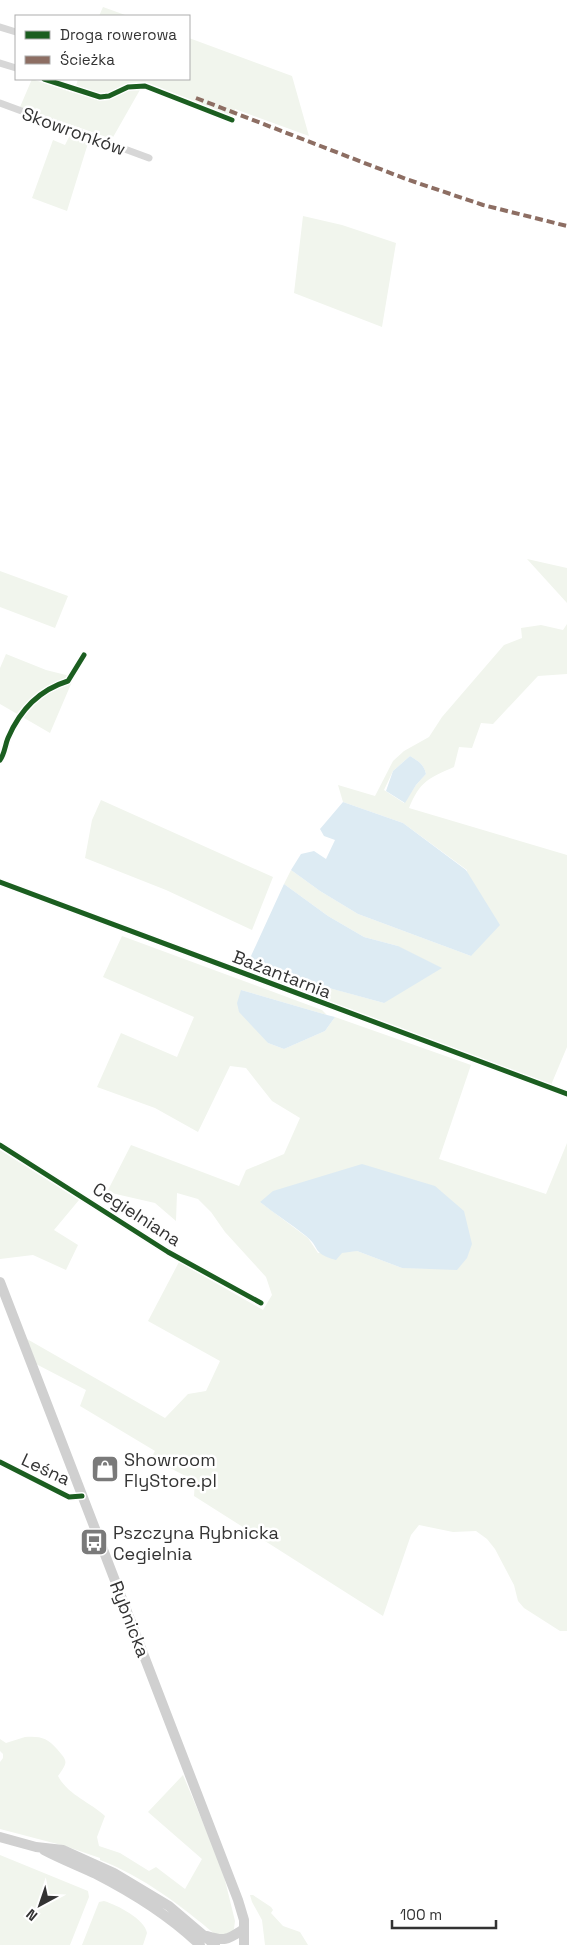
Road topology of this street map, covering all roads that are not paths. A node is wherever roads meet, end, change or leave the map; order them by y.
1 (0, 27) edge
2 (15, 32) edge
3 (0, 63) edge
4 (15, 68) edge
5 (47, 80) edge
6 (0, 104) edge
7 (232, 120) dead end
8 (149, 158) dead end
9 (84, 655) dead end
10 (0, 760) edge
11 (0, 882) edge
12 (567, 1094) edge
13 (0, 1144) edge
14 (0, 1282) edge
15 (261, 1303) dead end
16 (0, 1462) edge
17 (82, 1496) junction
18 (0, 1837) edge
19 (36, 1847) junction
20 (244, 1928) junction
21 (204, 1934) junction
22 (239, 1944) edge
23 (200, 1945) edge
24 (215, 1945) edge

1 - 2 street
3 - 4 street
5 - 7 street
6 - 8 street, Skowronków
9 - 10 street
11 - 12 street, Bażantarnia
13 - 15 street, Cegielniana
14 - 17 main road, Rybnicka
16 - 17 street, Leśna
17 - 20 main road, Rybnicka
18 - 19 main road
19 - 21 main road
19 - 23 main road
20 - 21 main road
20 - 22 main road
21 - 24 main road

